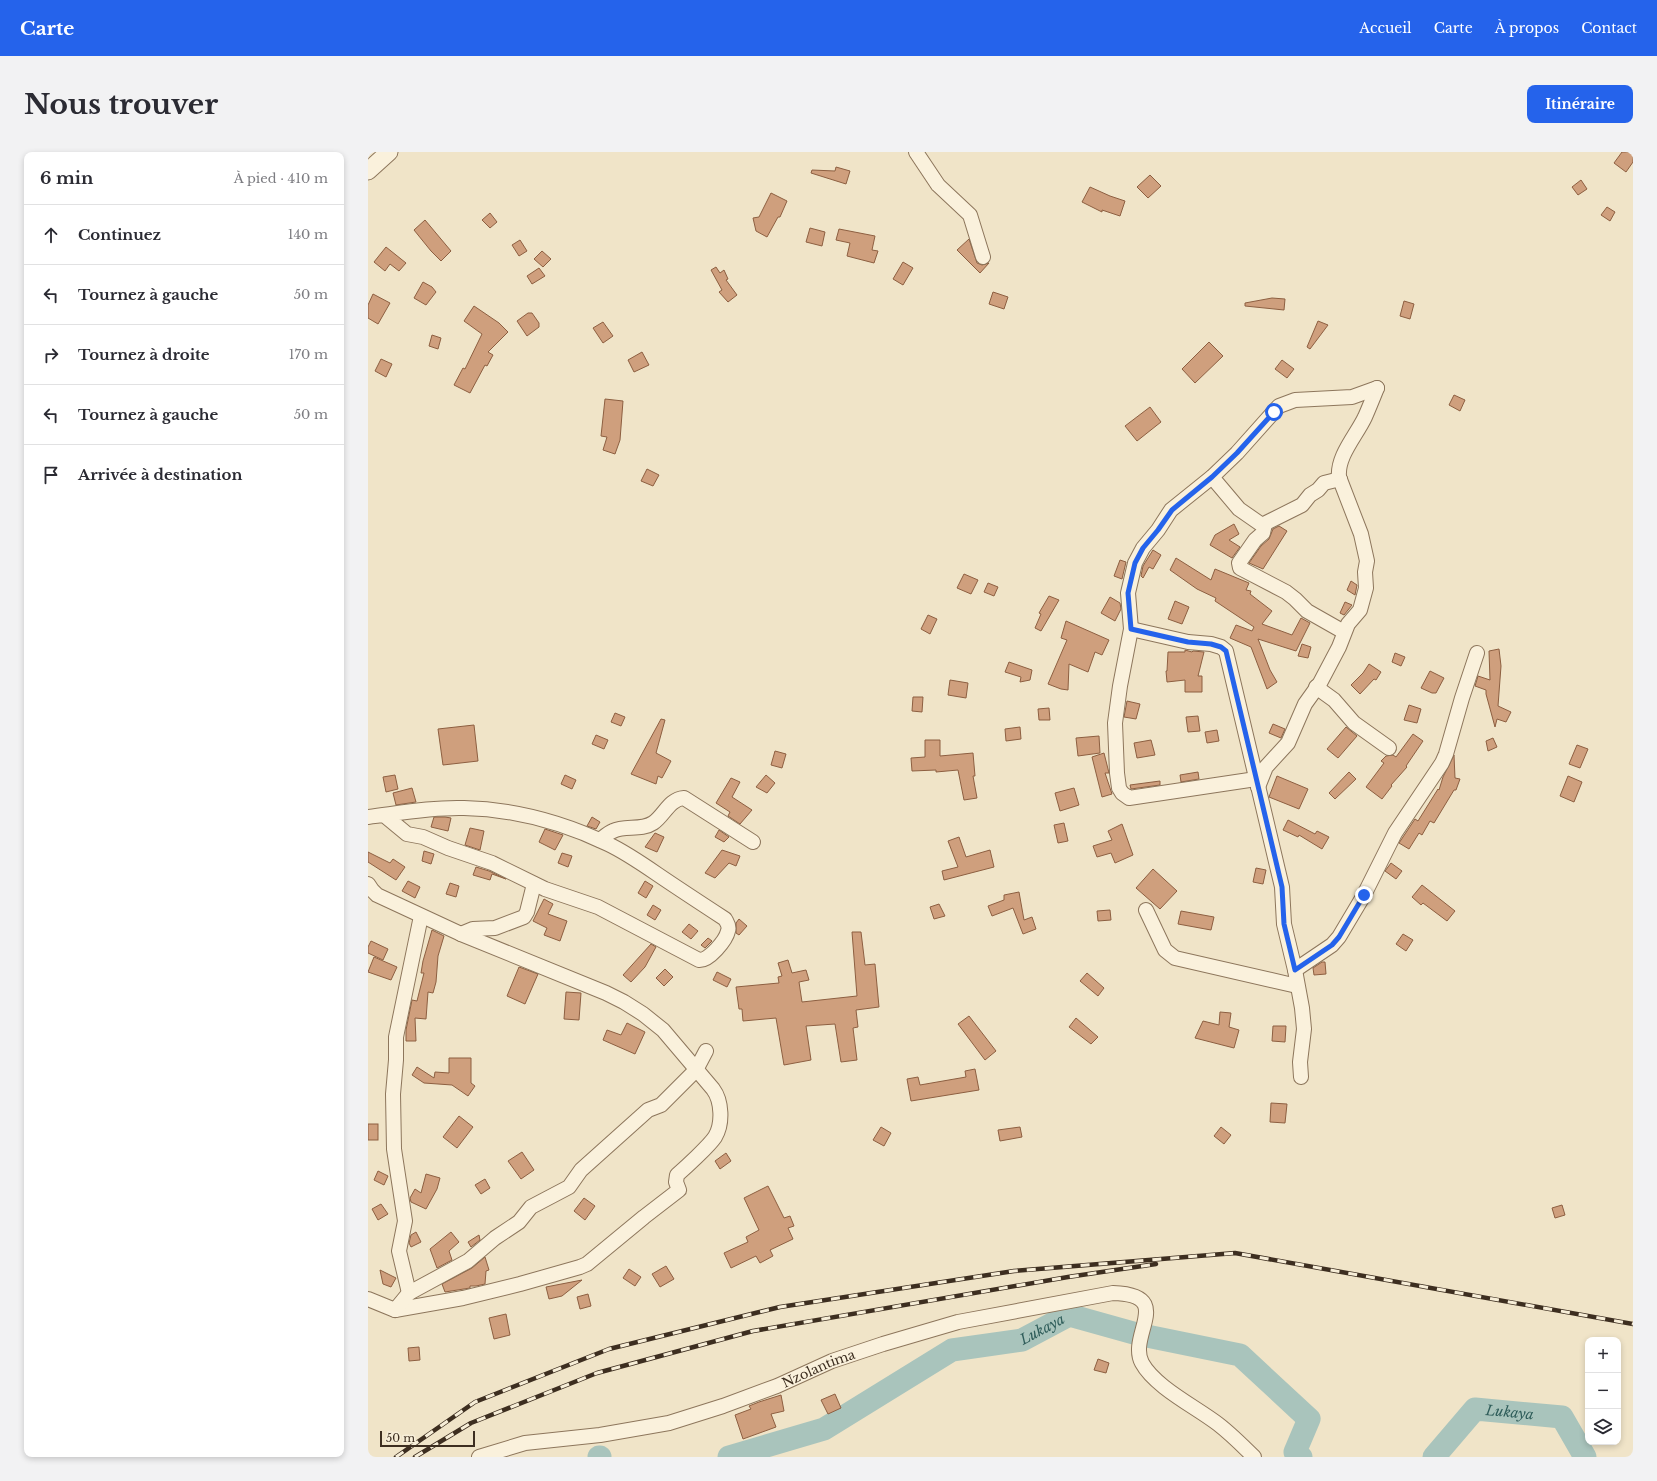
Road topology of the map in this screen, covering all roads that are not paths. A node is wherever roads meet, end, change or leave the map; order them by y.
1 (389, 152) edge
2 (916, 152) edge
3 (368, 171) edge
4 (983, 257) dead end
5 (1212, 477) junction
6 (1340, 479) junction
7 (1265, 524) junction
8 (1131, 629) junction
9 (1344, 632) junction
10 (1477, 653) dead end
11 (1316, 688) junction
12 (1389, 748) dead end
13 (1257, 783) junction
14 (384, 815) junction
15 (368, 817) edge
16 (600, 840) junction
17 (753, 842) dead end
18 (368, 884) edge
19 (534, 884) junction
20 (1146, 910) dead end
21 (421, 916) junction
22 (461, 934) junction
23 (1295, 970) junction
24 (1297, 986) junction
25 (706, 1051) dead end
26 (696, 1070) junction
27 (1301, 1077) dead end
28 (409, 1293) junction
29 (368, 1299) edge
30 (395, 1310) junction
31 (479, 1457) edge
32 (1254, 1457) edge

1 - 3 street
2 - 4 street
5 - 6 street
5 - 7 street
5 - 8 street
6 - 7 street
6 - 9 street
7 - 9 street
8 - 13 street
8 - 13 street
9 - 11 street
10 - 23 street
11 - 12 street
11 - 13 street
13 - 23 street
14 - 15 street
14 - 16 street
14 - 19 street
16 - 17 street
16 - 19 street
18 - 21 street
19 - 22 street
20 - 24 street
21 - 22 street
21 - 28 street
22 - 26 street
23 - 24 street
24 - 27 street
25 - 26 street
26 - 28 street
26 - 30 street
28 - 30 street
29 - 30 street
31 - 32 street, Nzolantima

